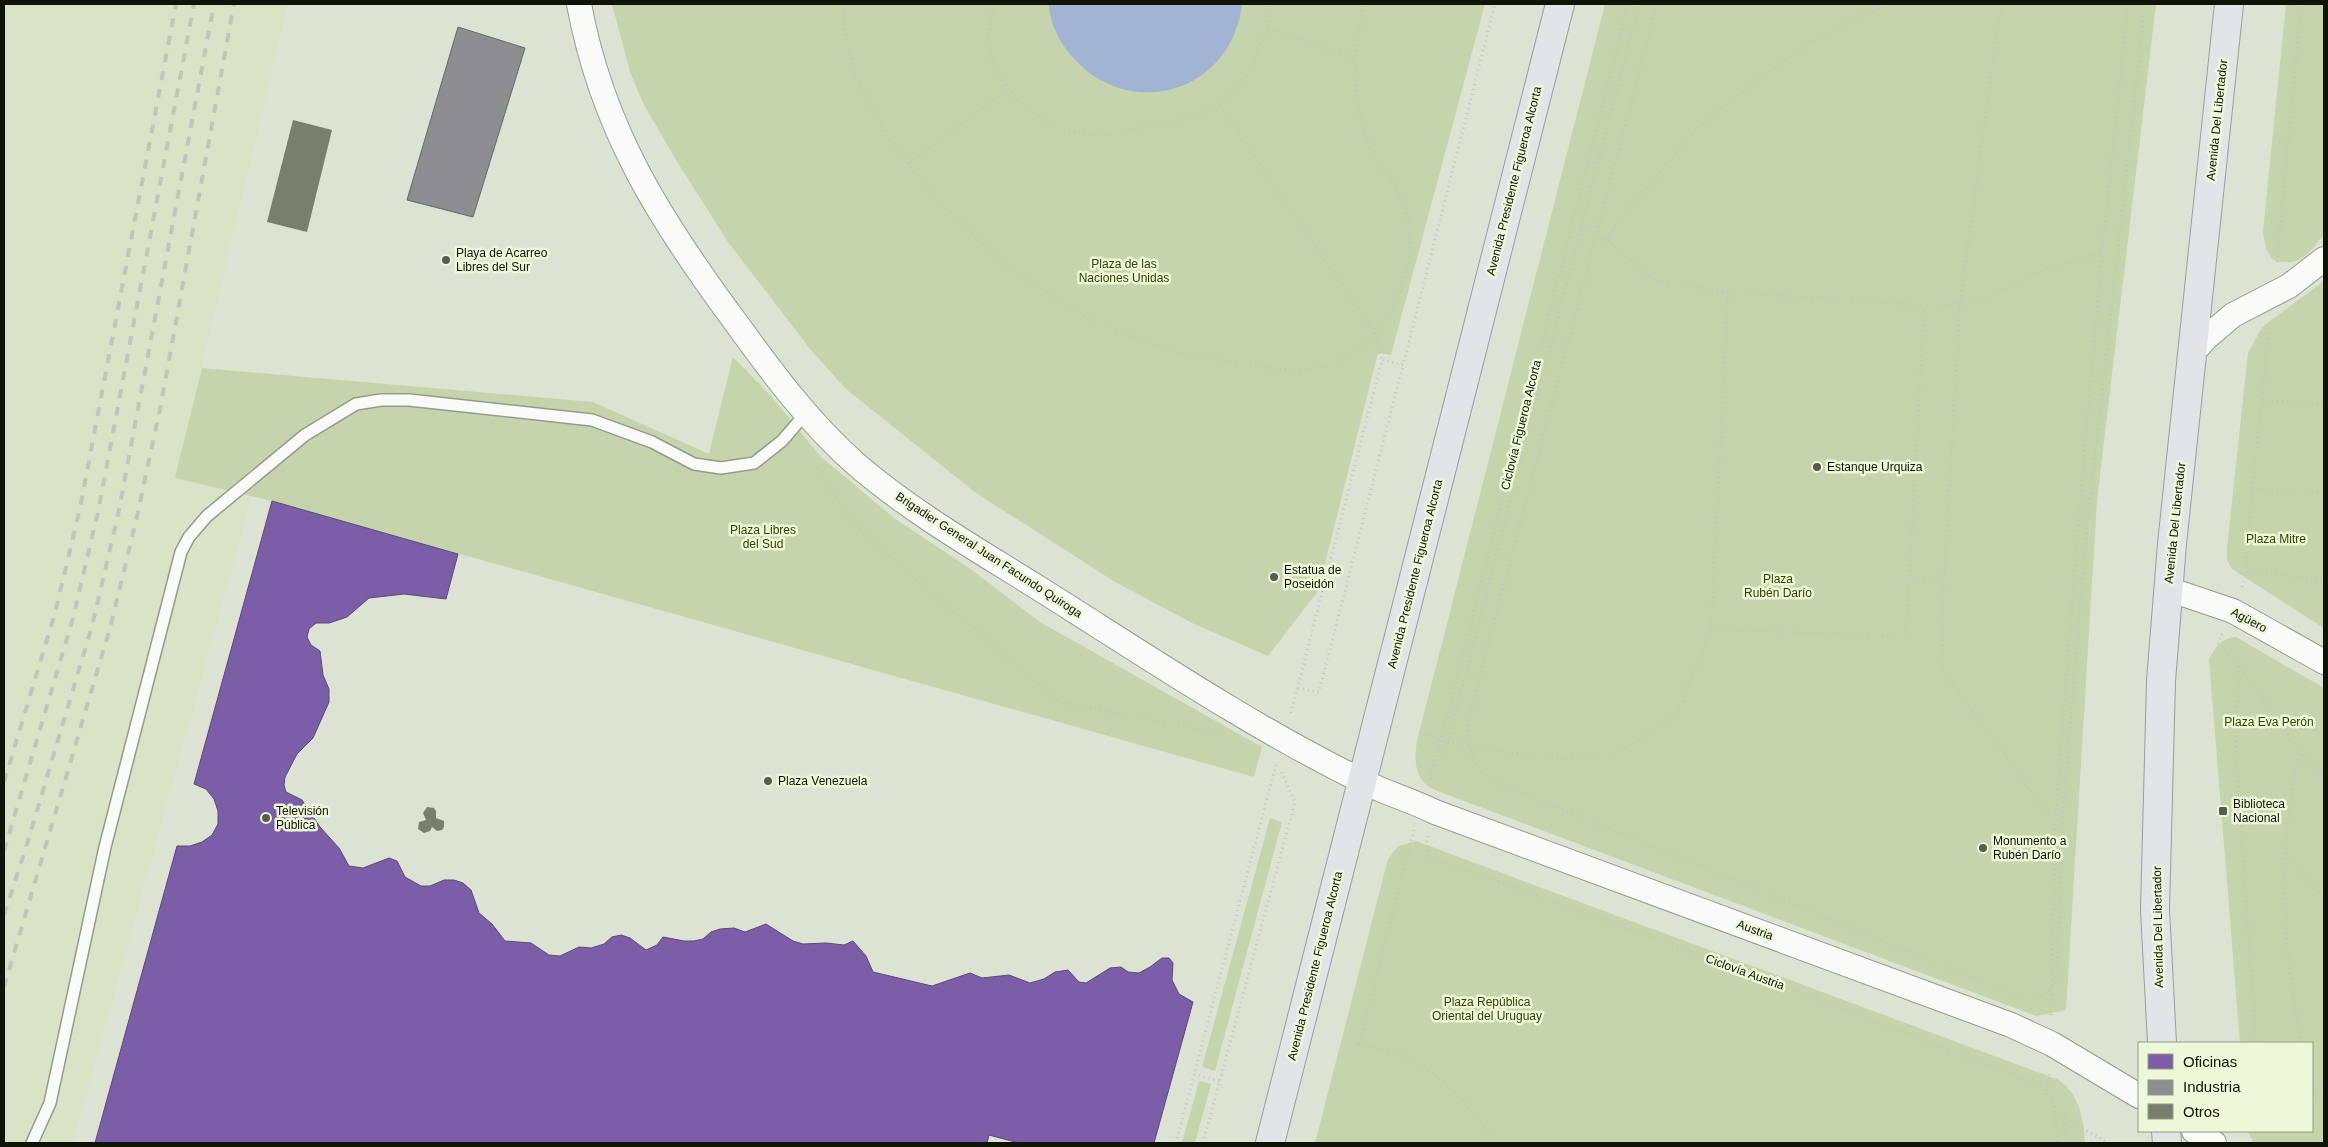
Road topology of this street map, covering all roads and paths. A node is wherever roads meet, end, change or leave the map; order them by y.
1 (579, 4) edge
2 (843, 4) edge
3 (994, 4) edge
4 (1270, 4) edge
5 (1366, 4) edge
6 (1495, 4) edge
7 (1560, 4) edge
8 (1628, 4) edge
9 (1639, 4) edge
10 (1657, 4) edge
11 (1890, 4) edge
12 (2005, 4) edge
13 (2128, 4) edge
14 (2145, 4) edge
15 (2229, 4) edge
16 (1269, 28) junction
17 (1355, 59) junction
18 (1008, 89) junction
19 (1220, 106) junction
20 (908, 163) junction
21 (1582, 224) junction
22 (1596, 233) junction
23 (1606, 239) junction
24 (2102, 253) junction
25 (2324, 259) edge
26 (1728, 292) junction
27 (1960, 304) junction
28 (1924, 310) junction
29 (1374, 332) junction
30 (2192, 353) junction
31 (1382, 360) junction
32 (1403, 365) junction
33 (2262, 400) dead end
34 (2324, 405) edge
35 (806, 413) junction
36 (816, 466) dead end
37 (2252, 489) dead end
38 (2324, 493) edge
39 (2246, 572) dead end
40 (1909, 579) junction
41 (1944, 579) junction
42 (2324, 579) edge
43 (2168, 589) junction
44 (1711, 629) junction
45 (2324, 662) edge
46 (2238, 665) dead end
47 (1298, 688) junction
48 (1420, 731) dead end
49 (1284, 738) junction
50 (1227, 740) dead end
51 (1441, 740) junction
52 (1448, 742) junction
53 (1469, 746) junction
54 (1430, 772) junction
55 (2324, 778) edge
56 (1363, 781) junction
57 (1428, 809) junction
58 (2055, 824) junction
59 (2286, 854) junction
60 (2324, 896) edge
61 (2051, 989) junction
62 (2162, 1042) edge
63 (2256, 1042) edge
64 (2302, 1042) edge
65 (2052, 1044) junction
66 (1194, 1074) junction
67 (1220, 1081) junction
68 (2324, 1088) edge
69 (2046, 1090) junction
70 (2313, 1092) edge
71 (2138, 1095) edge
72 (2324, 1100) edge
73 (2056, 1114) junction
74 (2064, 1118) junction
75 (2196, 1132) edge
76 (32, 1143) edge
77 (1176, 1143) edge
78 (1204, 1143) edge
79 (1270, 1143) edge
80 (1495, 1143) edge
81 (2058, 1143) edge
82 (2066, 1143) edge
83 (2110, 1143) edge
84 (2214, 1143) edge

1 - 35 street, Brigadier General Juan Facundo Quiroga
2 - 20 path
3 - 18 path
4 - 16 path
5 - 17 path
6 - 32 path
7 - 56 main road, Avenida Presidente Figueroa Alcorta
8 - 51 path, Ciclovía Figueroa Alcorta
9 - 21 path
10 - 22 path
11 - 23 path
12 - 27 path
13 - 24 path
14 - 61 path
15 - 30 main road, Avenida Del Libertador
16 - 17 path
16 - 19 path
17 - 29 path
18 - 19 path
18 - 20 path
19 - 29 path
20 - 29 path
21 - 22 path
21 - 52 path
22 - 23 path
22 - 53 path
23 - 26 path
24 - 27 path
24 - 58 path
25 - 30 street
26 - 28 path
26 - 44 path
27 - 28 path
27 - 41 path
28 - 40 path
29 - 31 path
30 - 43 main road, Avenida Del Libertador
31 - 32 path
31 - 47 path
32 - 47 path
33 - 34 path
35 - 49 street, Brigadier General Juan Facundo Quiroga
35 - 76 lane
36 - 50 path
37 - 38 path
39 - 42 path
40 - 41 path
40 - 44 path
41 - 58 path
43 - 45 street, Agüero
43 - 62 main road, Avenida Del Libertador
44 - 53 path
46 - 63 path
47 - 49 path
48 - 51 path
49 - 56 street, Brigadier General Juan Facundo Quiroga
51 - 52 path
51 - 54 path, Ciclovía Figueroa Alcorta
52 - 53 path
52 - 54 path
53 - 61 path
54 - 57 path
54 - 57 path
55 - 59 path
56 - 57 street, Austria
56 - 79 main road, Avenida Presidente Figueroa Alcorta
57 - 65 street, Austria
57 - 69 path, Ciclovía Austria
57 - 80 path
58 - 61 path
59 - 60 path
59 - 64 path
61 - 65 path
65 - 69 path
65 - 71 street, Austria
66 - 67 path
66 - 67 path
66 - 77 path
67 - 78 path
68 - 70 path
69 - 73 path
70 - 72 path
73 - 74 path
73 - 81 path
74 - 82 path
74 - 83 path
75 - 84 street

